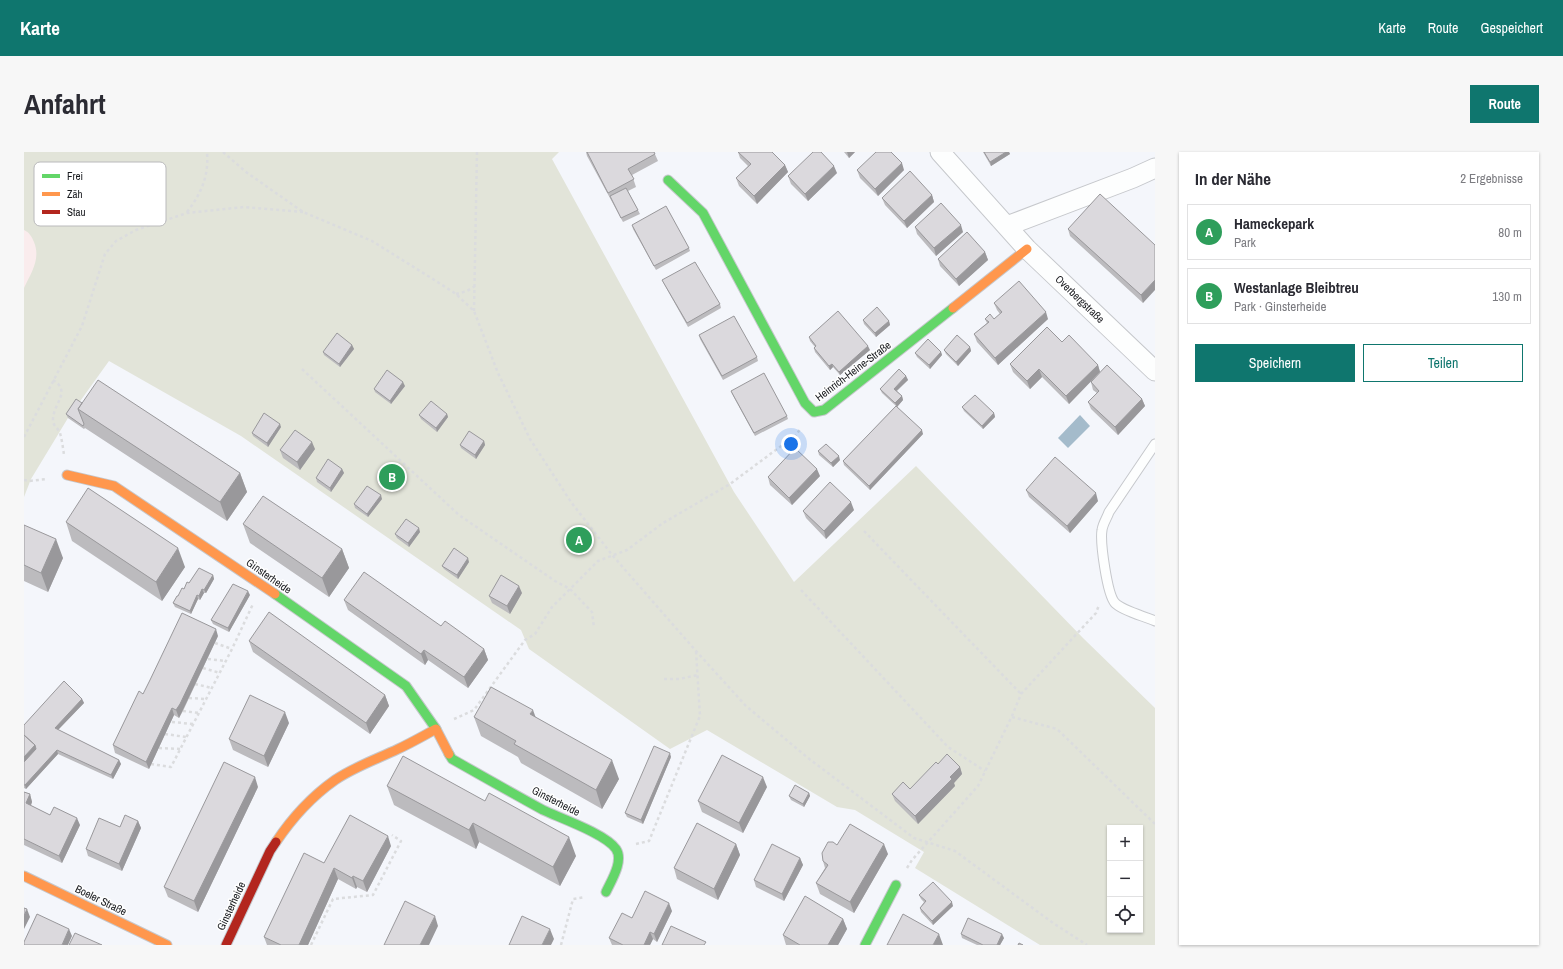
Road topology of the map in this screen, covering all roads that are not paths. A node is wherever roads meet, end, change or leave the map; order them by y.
1 (940, 152) edge
2 (1155, 168) edge
3 (668, 180) dead end
4 (1007, 226) junction
5 (1027, 249) junction
6 (1155, 371) edge
7 (1155, 444) edge
8 (67, 476) road end
9 (1155, 621) edge
10 (436, 729) junction
11 (24, 876) edge
12 (896, 885) road end
13 (606, 892) road end
14 (161, 944) edge
15 (226, 945) edge
16 (866, 945) edge

1 - 4 street, Overbergstraße
2 - 4 street
3 - 5 street, Heinrich-Heine-Straße
4 - 5 street, Overbergstraße
5 - 6 street, Overbergstraße
7 - 9 lane
8 - 10 street, Ginsterheide
10 - 13 street, Ginsterheide
10 - 15 street, Ginsterheide
11 - 14 street, Boeler Straße
12 - 16 street

